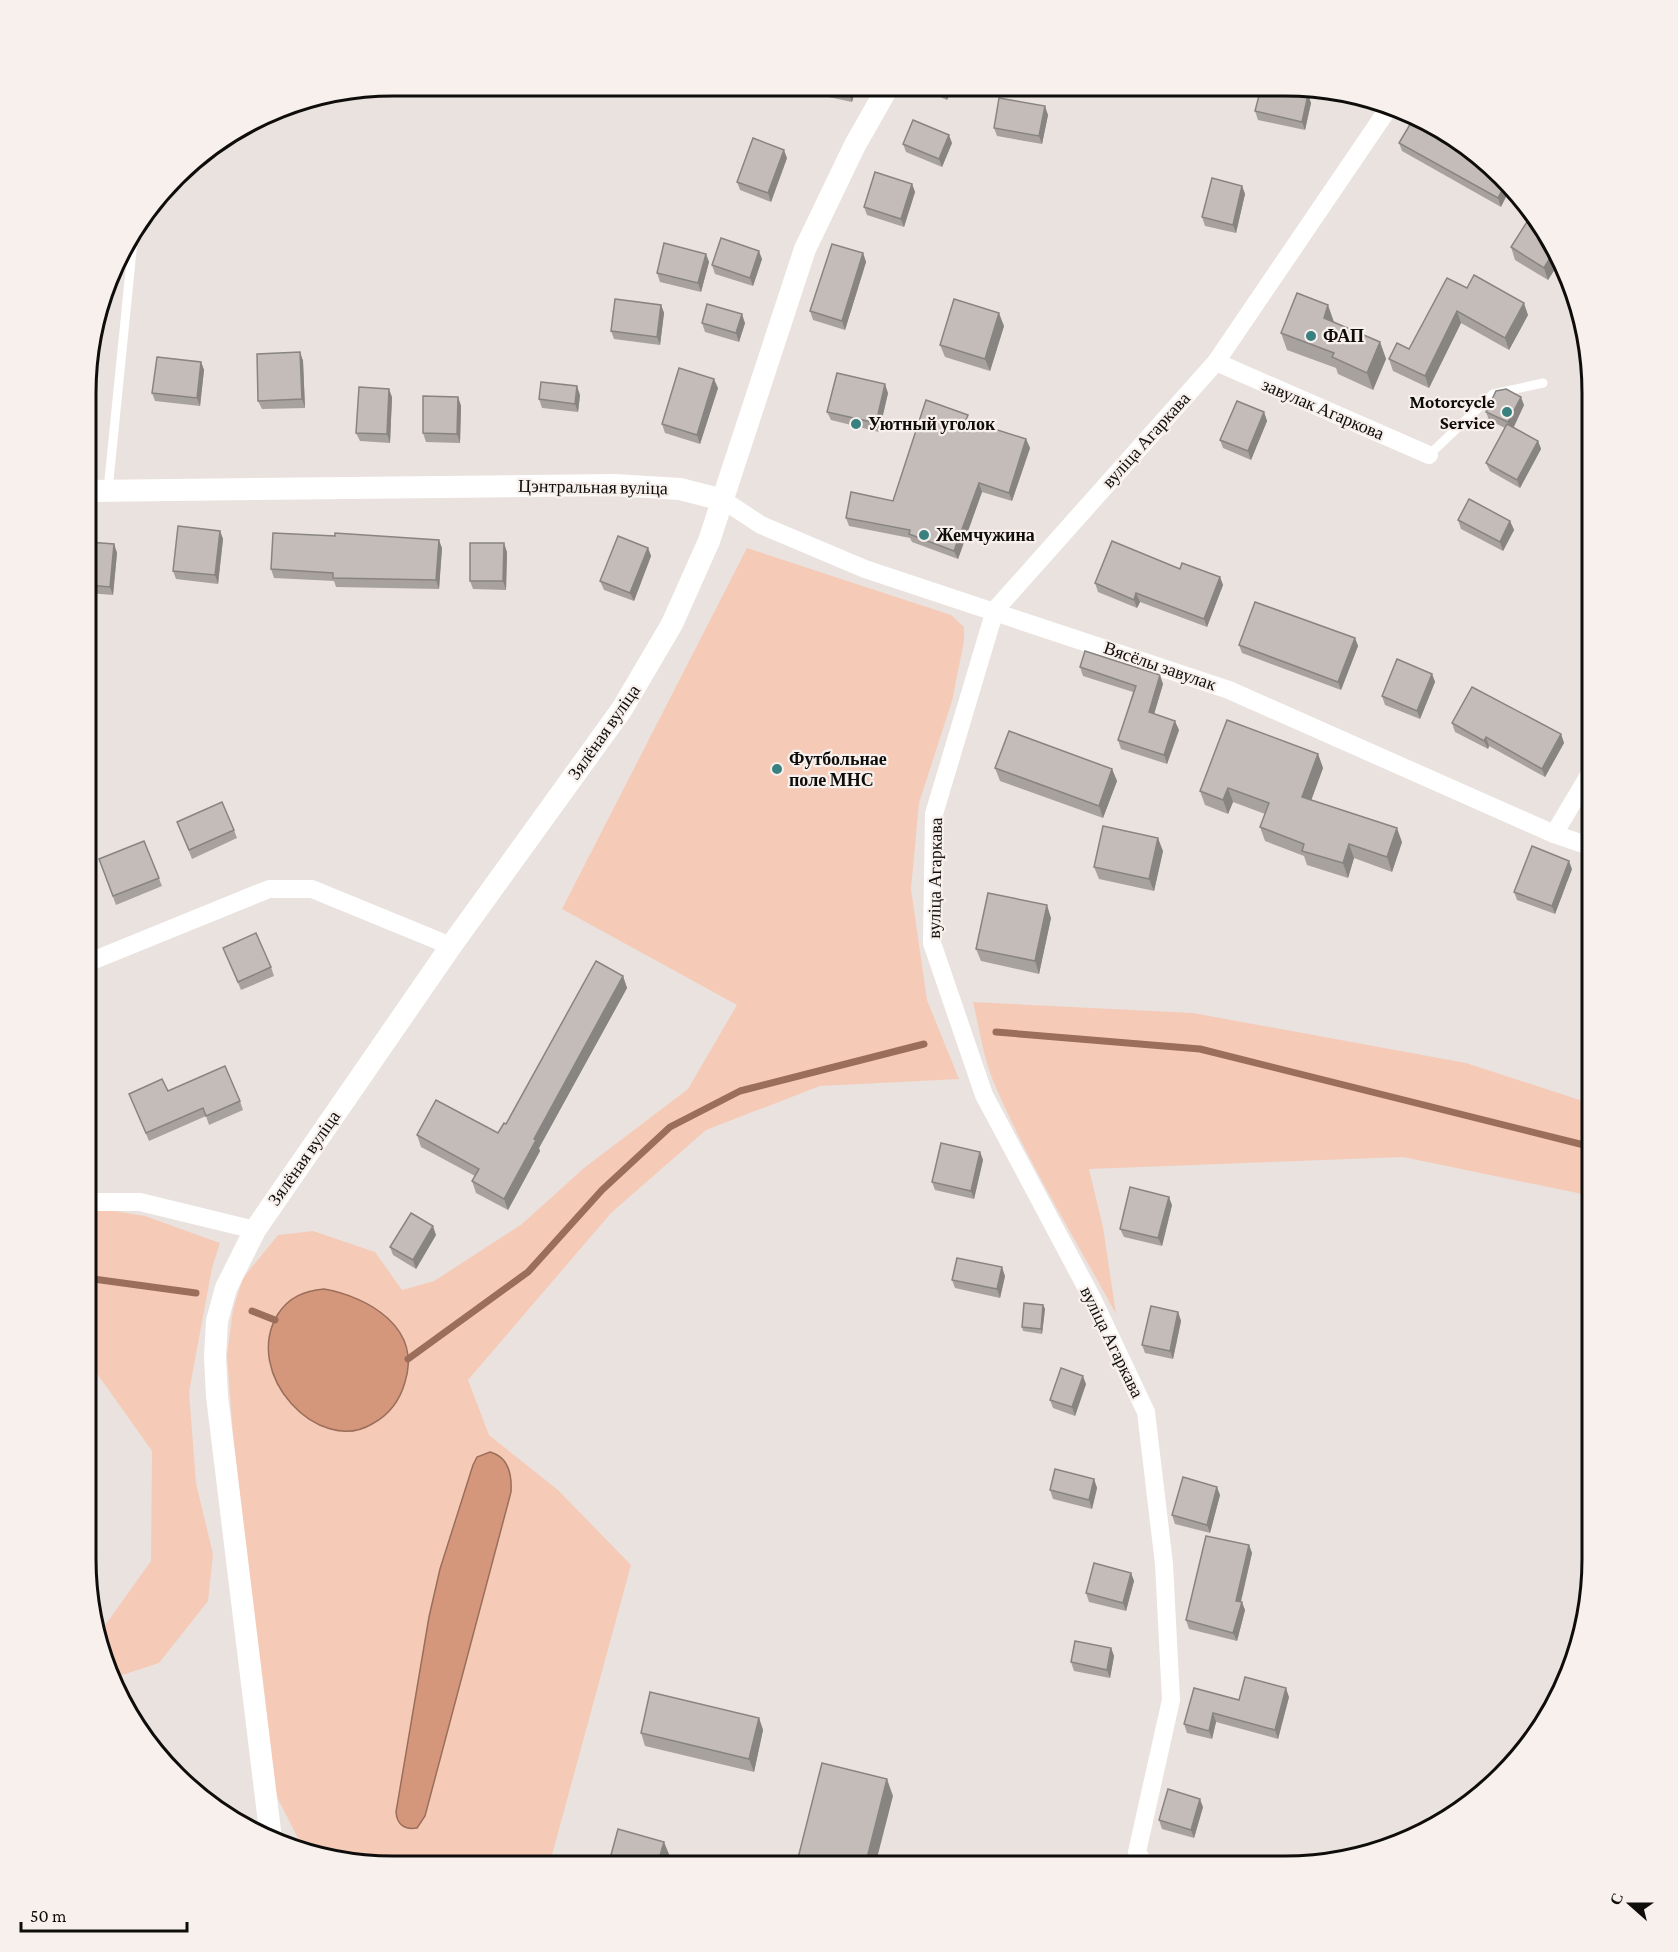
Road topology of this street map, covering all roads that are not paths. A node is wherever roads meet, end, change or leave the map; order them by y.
1 (883, 96) edge
2 (1385, 114) edge
3 (131, 255) edge
4 (1216, 362) junction
5 (1543, 382) dead end
6 (1429, 455) joint
7 (98, 490) edge
8 (723, 500) junction
9 (995, 610) junction
10 (1582, 787) edge
11 (1554, 834) junction
12 (1582, 844) edge
13 (451, 946) junction
14 (96, 959) edge
15 (96, 1202) edge
16 (255, 1230) junction
17 (270, 1829) edge
18 (1142, 1856) edge

1 - 8 street
2 - 4 street, вуліца Агаркава
3 - 7 lane
4 - 6 street, завулак Агаркова
4 - 9 street, вуліца Агаркава
5 - 6 lane
7 - 8 street, Цэнтральная вуліца
8 - 9 street, Вясёлы завулак
8 - 13 street, Зялёная вуліца
9 - 11 street, Вясёлы завулак
9 - 18 street, вуліца Агаркава
10 - 11 street
11 - 12 street, Вясёлы завулак
13 - 14 street
13 - 16 street, Зялёная вуліца
15 - 16 street
16 - 17 street, Зялёная вуліца

